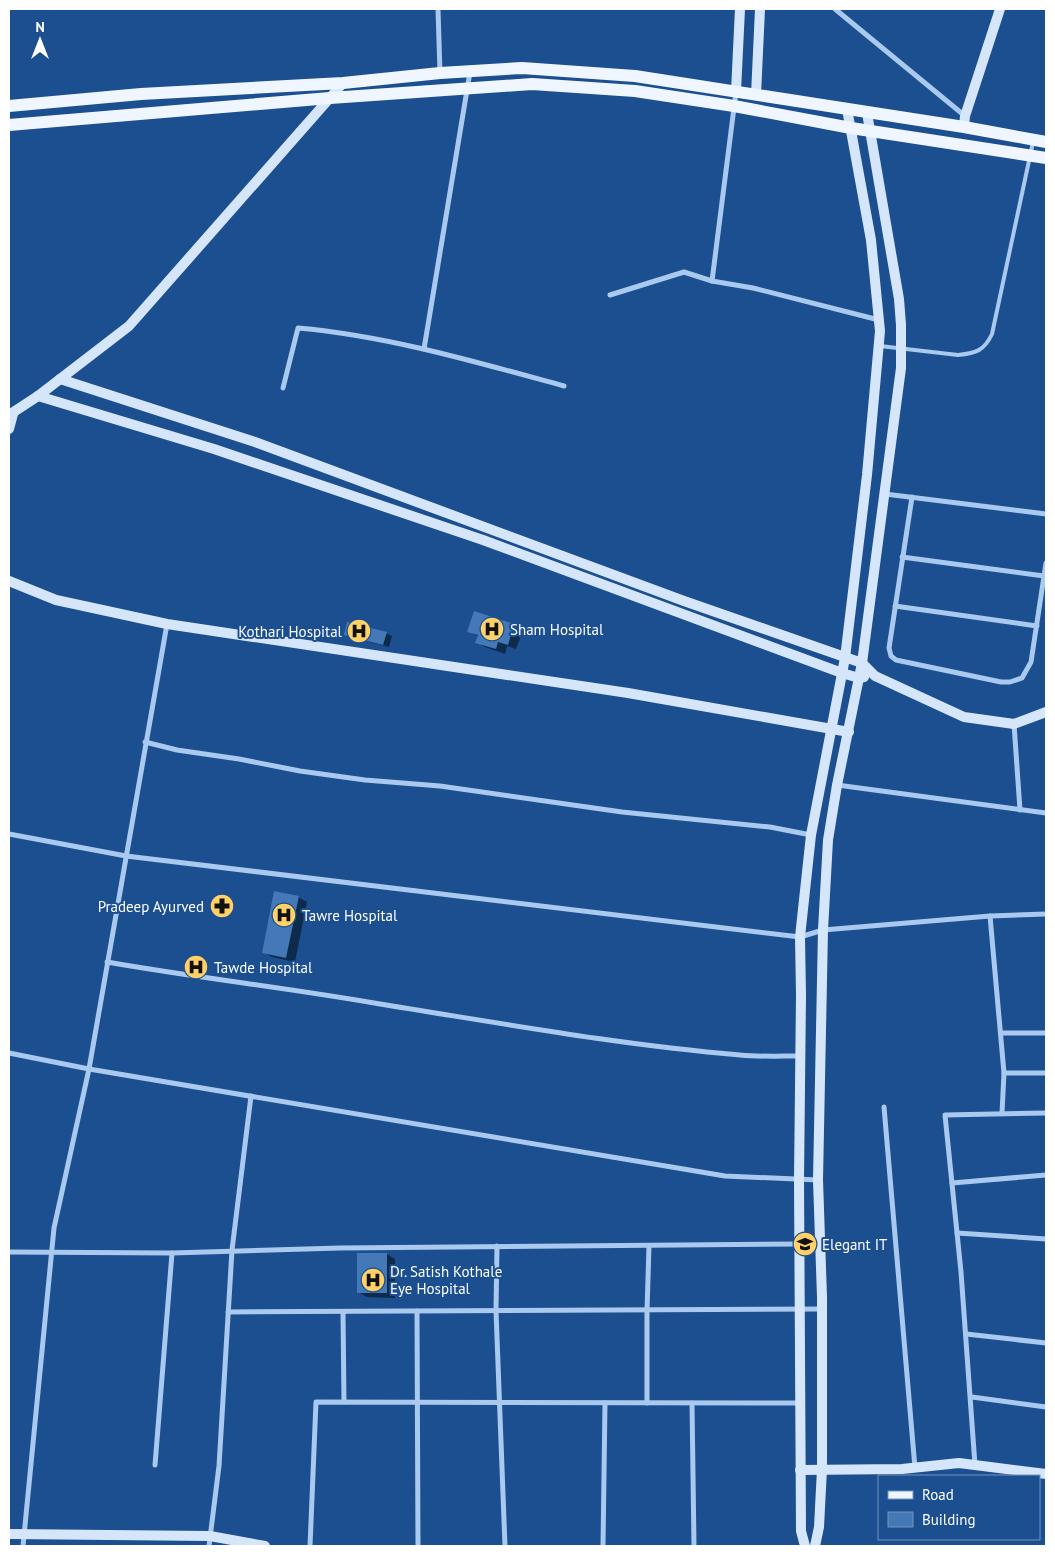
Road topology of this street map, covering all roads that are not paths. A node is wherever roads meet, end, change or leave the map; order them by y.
1 (438, 9) edge
2 (740, 9) edge
3 (760, 9) edge
4 (835, 9) edge
5 (1000, 9) edge
6 (470, 71) junction
7 (440, 73) junction
8 (343, 82) junction
9 (467, 88) junction
10 (736, 91) junction
11 (756, 95) junction
12 (330, 98) junction
13 (9, 106) edge
14 (734, 106) junction
15 (848, 109) junction
16 (867, 113) junction
17 (965, 122) junction
18 (9, 126) edge
19 (851, 128) junction
20 (870, 130) junction
21 (1040, 141) edge
22 (1030, 155) junction
23 (1046, 158) edge
24 (712, 281) junction
25 (610, 295) dead end
26 (879, 320) junction
27 (879, 346) junction
28 (901, 348) junction
29 (424, 349) junction
30 (60, 379) junction
31 (564, 386) dead end
32 (283, 388) dead end
33 (38, 396) junction
34 (11, 414) edge
35 (9, 429) edge
36 (885, 494) junction
37 (912, 497) junction
38 (1046, 514) edge
39 (473, 522) junction
40 (468, 535) junction
41 (902, 557) junction
42 (1046, 563) edge
43 (1044, 576) junction
44 (9, 581) edge
45 (895, 606) junction
46 (167, 624) junction
47 (1037, 626) junction
48 (845, 658) junction
49 (862, 663) junction
50 (842, 673) junction
51 (874, 676) junction
52 (859, 678) junction
53 (1046, 712) edge
54 (1014, 724) junction
55 (832, 729) junction
56 (848, 732) junction
57 (145, 742) junction
58 (837, 785) junction
59 (1020, 810) junction
60 (1046, 813) edge
61 (9, 834) edge
62 (811, 835) junction
63 (126, 856) junction
64 (1046, 914) edge
65 (990, 916) junction
66 (822, 930) junction
67 (800, 937) junction
68 (107, 962) junction
69 (1001, 1033) junction
70 (1046, 1033) edge
71 (9, 1054) edge
72 (801, 1056) junction
73 (89, 1069) junction
74 (1004, 1073) junction
75 (1046, 1073) edge
76 (250, 1096) junction
77 (884, 1107) dead end
78 (1002, 1113) junction
79 (1046, 1113) edge
80 (1046, 1175) edge
81 (799, 1180) junction
82 (818, 1180) junction
83 (952, 1183) junction
84 (957, 1233) junction
85 (1046, 1239) edge
86 (800, 1244) junction
87 (497, 1246) junction
88 (649, 1246) junction
89 (232, 1250) junction
90 (9, 1252) edge
91 (52, 1252) junction
92 (172, 1253) junction
93 (822, 1309) junction
94 (646, 1310) junction
95 (801, 1310) junction
96 (496, 1311) junction
97 (228, 1312) junction
98 (343, 1312) junction
99 (418, 1312) junction
100 (966, 1334) junction
101 (1046, 1342) edge
102 (972, 1397) junction
103 (344, 1402) junction
104 (500, 1402) junction
105 (418, 1403) junction
106 (605, 1403) junction
107 (647, 1403) junction
108 (692, 1403) junction
109 (800, 1403) junction
110 (1046, 1407) edge
111 (155, 1465) dead end
112 (975, 1466) junction
113 (915, 1468) junction
114 (822, 1469) junction
115 (800, 1470) junction
116 (1046, 1474) edge
117 (9, 1534) edge
118 (24, 1534) junction
119 (210, 1541) edge
120 (22, 1546) edge
121 (265, 1546) edge
122 (310, 1546) edge
123 (418, 1546) edge
124 (505, 1546) edge
125 (603, 1546) edge
126 (694, 1546) edge
127 (805, 1546) edge
128 (815, 1546) edge

1 - 7 street
2 - 10 street
3 - 11 street
4 - 17 street
5 - 17 street
6 - 7 main road
6 - 9 street
6 - 10 main road
7 - 8 main road
8 - 12 street
8 - 13 main road
9 - 12 main road
9 - 14 main road
9 - 29 street
10 - 11 main road
10 - 14 street
11 - 15 main road
12 - 18 main road
12 - 30 street
14 - 19 main road
14 - 24 street
15 - 16 main road
15 - 19 street
16 - 17 main road
16 - 20 street
17 - 21 main road
19 - 20 main road
19 - 26 street
20 - 22 main road
20 - 28 street
21 - 22 lane
22 - 23 main road
22 - 28 lane
24 - 25 street
24 - 26 street
26 - 27 street
27 - 28 lane
27 - 48 street
28 - 36 street
29 - 31 street
29 - 32 street
30 - 33 street
30 - 39 street
33 - 34 street
33 - 40 street
34 - 35 street
36 - 37 street
36 - 49 street
37 - 38 street
37 - 41 street
39 - 40 street
39 - 48 street
40 - 50 street
41 - 43 street
41 - 45 street
42 - 43 street
43 - 47 street
44 - 46 street
45 - 47 street
45 - 47 street
46 - 55 street
46 - 57 street
48 - 49 street
48 - 50 street
49 - 51 street
49 - 52 street
50 - 52 street
50 - 55 street
51 - 52 street
51 - 54 street
52 - 56 street
53 - 54 street
54 - 59 street
55 - 56 street
55 - 62 street
56 - 58 street
57 - 62 street
57 - 63 street
58 - 59 street
58 - 66 street
59 - 60 street
61 - 63 street
62 - 67 street
63 - 67 street
63 - 68 street
64 - 65 street
65 - 66 street
65 - 69 street
66 - 67 street
66 - 82 street
67 - 72 street
68 - 72 street
68 - 73 street
69 - 70 street
69 - 74 street
71 - 73 street
72 - 81 street
73 - 76 street
73 - 91 street
74 - 75 street
74 - 78 street
76 - 81 street
76 - 89 street
77 - 113 street
78 - 79 street
78 - 83 street
80 - 83 street
81 - 82 street
81 - 86 street
82 - 93 street
83 - 84 street
84 - 85 street
84 - 100 street
86 - 88 street
86 - 95 street
87 - 88 street
87 - 89 street
87 - 96 street
88 - 94 street
89 - 92 street
89 - 97 street
90 - 91 street
91 - 92 street
91 - 118 street
92 - 111 street
93 - 95 street
93 - 114 street
94 - 95 street
94 - 96 street
94 - 107 street
95 - 109 street
96 - 99 street
96 - 104 street
97 - 98 street
97 - 119 street
98 - 99 street
98 - 103 street
99 - 105 street
100 - 101 street
100 - 102 street
102 - 110 street
102 - 112 street
103 - 105 street
103 - 122 street
104 - 105 street
104 - 106 street
104 - 124 street
105 - 123 street
106 - 107 street
106 - 125 street
107 - 108 street
108 - 109 street
108 - 126 street
109 - 115 street
112 - 113 street
112 - 116 street
113 - 114 street
114 - 115 street
114 - 128 street
115 - 127 street
117 - 118 street
118 - 119 street
118 - 120 street
119 - 121 street

